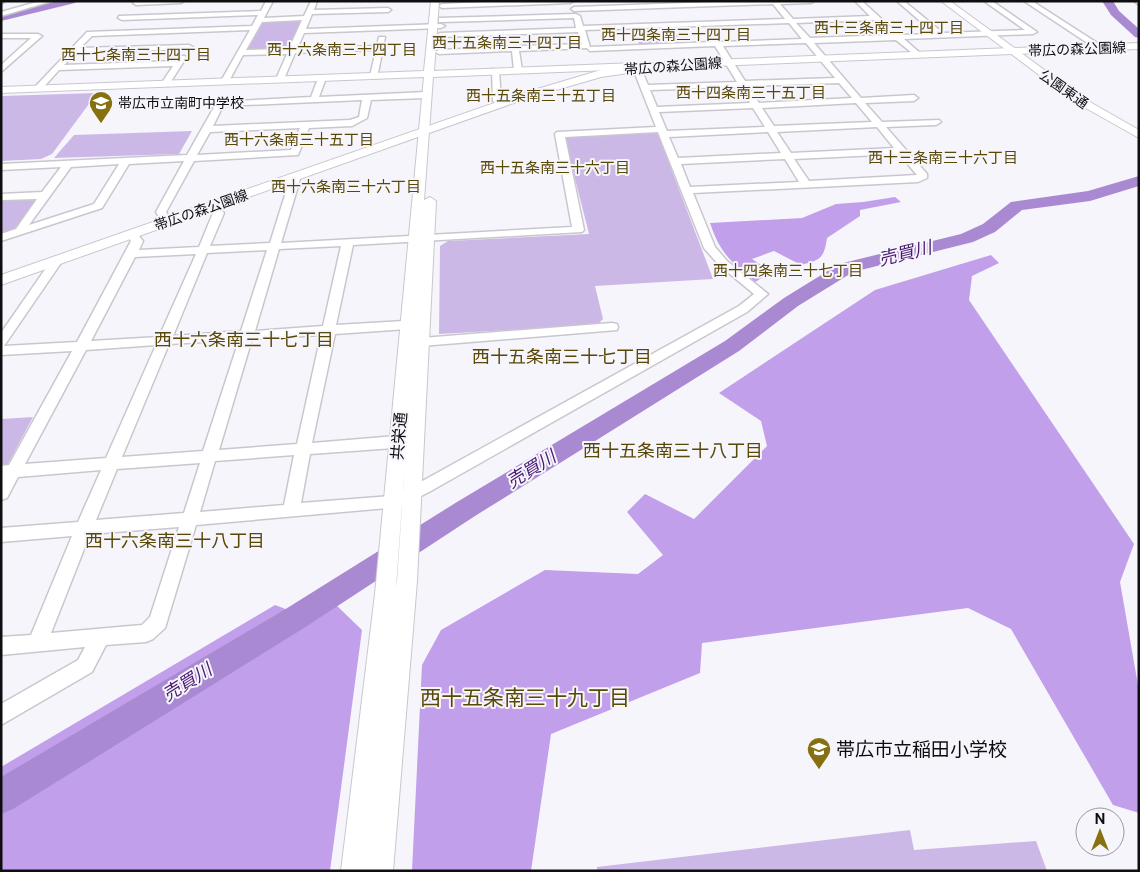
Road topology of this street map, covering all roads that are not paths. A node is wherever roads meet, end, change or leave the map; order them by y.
1 (49, 1) edge
2 (181, 1) edge
3 (270, 1) edge
4 (314, 1) edge
5 (390, 1) edge
6 (811, 1) edge
7 (858, 1) edge
8 (900, 1) edge
9 (945, 1) edge
10 (987, 1) edge
11 (1027, 1) edge
12 (137, 2) edge
13 (510, 2) edge
14 (774, 2) edge
15 (573, 7) edge
16 (388, 10) junction
17 (1, 14) edge
18 (307, 15) junction
19 (261, 16) junction
20 (439, 17) edge
21 (512, 17) junction
22 (122, 18) junction
23 (696, 18) edge
24 (876, 18) junction
25 (790, 21) junction
26 (255, 28) junction
27 (384, 28) junction
28 (580, 29) junction
29 (201, 30) junction
30 (300, 31) junction
31 (513, 32) junction
32 (109, 33) junction
33 (989, 34) junction
34 (2, 36) edge
35 (942, 36) junction
36 (898, 38) junction
37 (808, 41) junction
38 (718, 44) junction
39 (1138, 46) edge
40 (189, 47) junction
41 (380, 48) junction
42 (589, 48) junction
43 (1101, 48) junction
44 (515, 49) junction
45 (74, 51) junction
46 (292, 51) junction
47 (1012, 51) junction
48 (439, 52) junction
49 (241, 53) junction
50 (917, 55) junction
51 (823, 58) junction
52 (730, 62) junction
53 (178, 63) junction
54 (693, 63) junction
55 (636, 66) junction
56 (602, 67) junction
57 (58, 68) junction
58 (1, 70) edge
59 (518, 70) junction
60 (495, 71) junction
61 (433, 73) junction
62 (374, 76) junction
63 (322, 78) junction
64 (280, 79) junction
65 (841, 80) junction
66 (225, 81) junction
67 (165, 84) junction
68 (743, 84) junction
69 (38, 88) junction
70 (645, 88) junction
71 (1, 90) edge
72 (426, 95) junction
73 (367, 98) junction
74 (914, 98) dead end
75 (314, 100) junction
76 (860, 100) junction
77 (501, 104) junction
78 (756, 105) junction
79 (654, 110) junction
80 (936, 122) dead end
81 (306, 124) junction
82 (880, 125) junction
83 (207, 129) junction
84 (430, 129) junction
85 (771, 129) junction
86 (663, 132) junction
87 (1139, 134) edge
88 (902, 151) junction
89 (787, 156) junction
90 (191, 158) junction
91 (126, 161) junction
92 (675, 161) junction
93 (68, 164) junction
94 (1, 167) edge
95 (296, 176) junction
96 (806, 185) junction
97 (686, 190) junction
98 (46, 195) junction
99 (1, 197) edge
100 (212, 206) junction
101 (167, 222) junction
102 (22, 231) junction
103 (132, 234) junction
104 (1, 238) edge
105 (422, 238) junction
106 (348, 242) junction
107 (274, 246) junction
108 (205, 250) junction
109 (131, 254) junction
110 (57, 260) junction
111 (1, 280) edge
112 (416, 325) junction
113 (612, 328) dead end
114 (328, 331) junction
115 (248, 336) junction
116 (166, 341) junction
117 (1, 343) edge
118 (414, 343) junction
119 (80, 346) junction
120 (1, 351) edge
121 (407, 442) junction
122 (302, 450) junction
123 (210, 456) junction
124 (111, 464) junction
125 (8, 471) edge
126 (1, 494) edge
127 (401, 506) junction
128 (291, 511) junction
129 (189, 520) junction
130 (84, 528) junction
131 (1, 534) edge
132 (100, 638) junction
133 (37, 643) junction
134 (1, 646) edge
135 (1, 715) edge
136 (354, 871) edge
137 (379, 871) edge

1 - 17 street
2 - 12 street
3 - 19 street
4 - 18 street
5 - 16 street
6 - 14 street
7 - 24 street
8 - 35 street
9 - 33 street, 公園東通
10 - 33 street
11 - 43 street
12 - 22 street
13 - 15 street
13 - 20 street
13 - 21 street
14 - 23 street
14 - 25 street
15 - 21 street
15 - 23 street
15 - 28 street
16 - 18 street
16 - 27 street
18 - 19 street
18 - 30 street
19 - 22 street
19 - 26 street
20 - 21 street
20 - 27 street
20 - 31 street
20 - 48 street, 共栄通
20 - 61 street, 共栄通
21 - 31 street
22 - 32 street
23 - 25 street
23 - 28 street
23 - 38 street
23 - 38 street
23 - 42 street
23 - 54 street
24 - 25 street
24 - 36 street
25 - 37 street
26 - 29 street
26 - 49 street
27 - 30 street
27 - 41 street
28 - 31 street
28 - 42 street
29 - 32 street
29 - 40 street
30 - 46 street
31 - 44 street
32 - 45 street
33 - 35 street
33 - 47 street, 公園東通
34 - 58 street
35 - 36 street
36 - 37 street
36 - 50 street
37 - 38 street
37 - 51 street
38 - 52 street
39 - 43 main road, 帯広の森公園線
40 - 45 street
40 - 53 street
41 - 46 street
41 - 62 street
42 - 44 street
42 - 56 street
43 - 47 main road, 帯広の森公園線
44 - 48 street
44 - 59 street
45 - 57 street
46 - 49 street
46 - 64 street
47 - 50 main road, 帯広の森公園線
47 - 87 street, 公園東通
48 - 61 street, 共栄通
49 - 66 street
50 - 51 main road, 帯広の森公園線
51 - 52 main road, 帯広の森公園線
51 - 65 street
52 - 54 main road, 帯広の森公園線
52 - 68 street
53 - 57 street
53 - 67 street
54 - 55 main road, 帯広の森公園線
55 - 56 street
55 - 70 street
55 - 77 main road, 帯広の森公園線
56 - 59 street
57 - 69 street
59 - 60 street
60 - 61 street
60 - 77 street
61 - 62 street
61 - 72 street, 共栄通
61 - 84 street, 共栄通
62 - 63 street
63 - 64 street
63 - 75 street
64 - 66 street
65 - 68 street
65 - 76 street
66 - 67 street
67 - 69 street
68 - 70 street
68 - 78 street
69 - 71 street
70 - 79 street
72 - 73 street
72 - 84 street, 共栄通
73 - 75 street
73 - 81 street
74 - 76 street
75 - 83 street
76 - 78 street
76 - 82 street
77 - 84 main road, 帯広の森公園線
78 - 79 street
78 - 85 street
79 - 86 street
80 - 82 street
81 - 83 street
81 - 90 street
82 - 85 street
82 - 88 street
83 - 90 street
84 - 95 main road, 帯広の森公園線
84 - 105 street, 共栄通
85 - 86 street
85 - 89 street
86 - 92 street
86 - 105 street
88 - 89 street
88 - 96 street
89 - 92 street
89 - 96 street
90 - 91 street
90 - 101 street
91 - 93 street
91 - 102 street
92 - 97 street
93 - 94 street
93 - 98 street
95 - 100 main road, 帯広の森公園線
95 - 107 street
96 - 97 street
97 - 127 street
98 - 99 street
98 - 102 street
100 - 101 main road, 帯広の森公園線
100 - 108 street
101 - 103 main road, 帯広の森公園線
102 - 104 street
103 - 109 street
103 - 110 main road, 帯広の森公園線
105 - 106 street
105 - 112 street, 共栄通
106 - 107 street
106 - 114 street
107 - 108 street
107 - 115 street
108 - 109 street
108 - 116 street
109 - 119 street
110 - 111 main road, 帯広の森公園線
110 - 117 street
112 - 114 street
112 - 118 street, 共栄通
113 - 118 street
114 - 115 street
114 - 122 street
115 - 116 street
115 - 123 street
116 - 119 street
116 - 124 street
118 - 121 street, 共栄通
119 - 120 street
119 - 125 street
121 - 122 street
121 - 127 street, 共栄通
122 - 123 street
122 - 128 street
123 - 124 street
123 - 129 street
124 - 125 street
124 - 130 street
125 - 126 street
127 - 128 street
127 - 136 street, 共栄通
127 - 137 street, 共栄通
128 - 129 street
129 - 130 street
129 - 132 street
130 - 131 street
130 - 133 street
132 - 133 street
132 - 135 street
133 - 134 street

